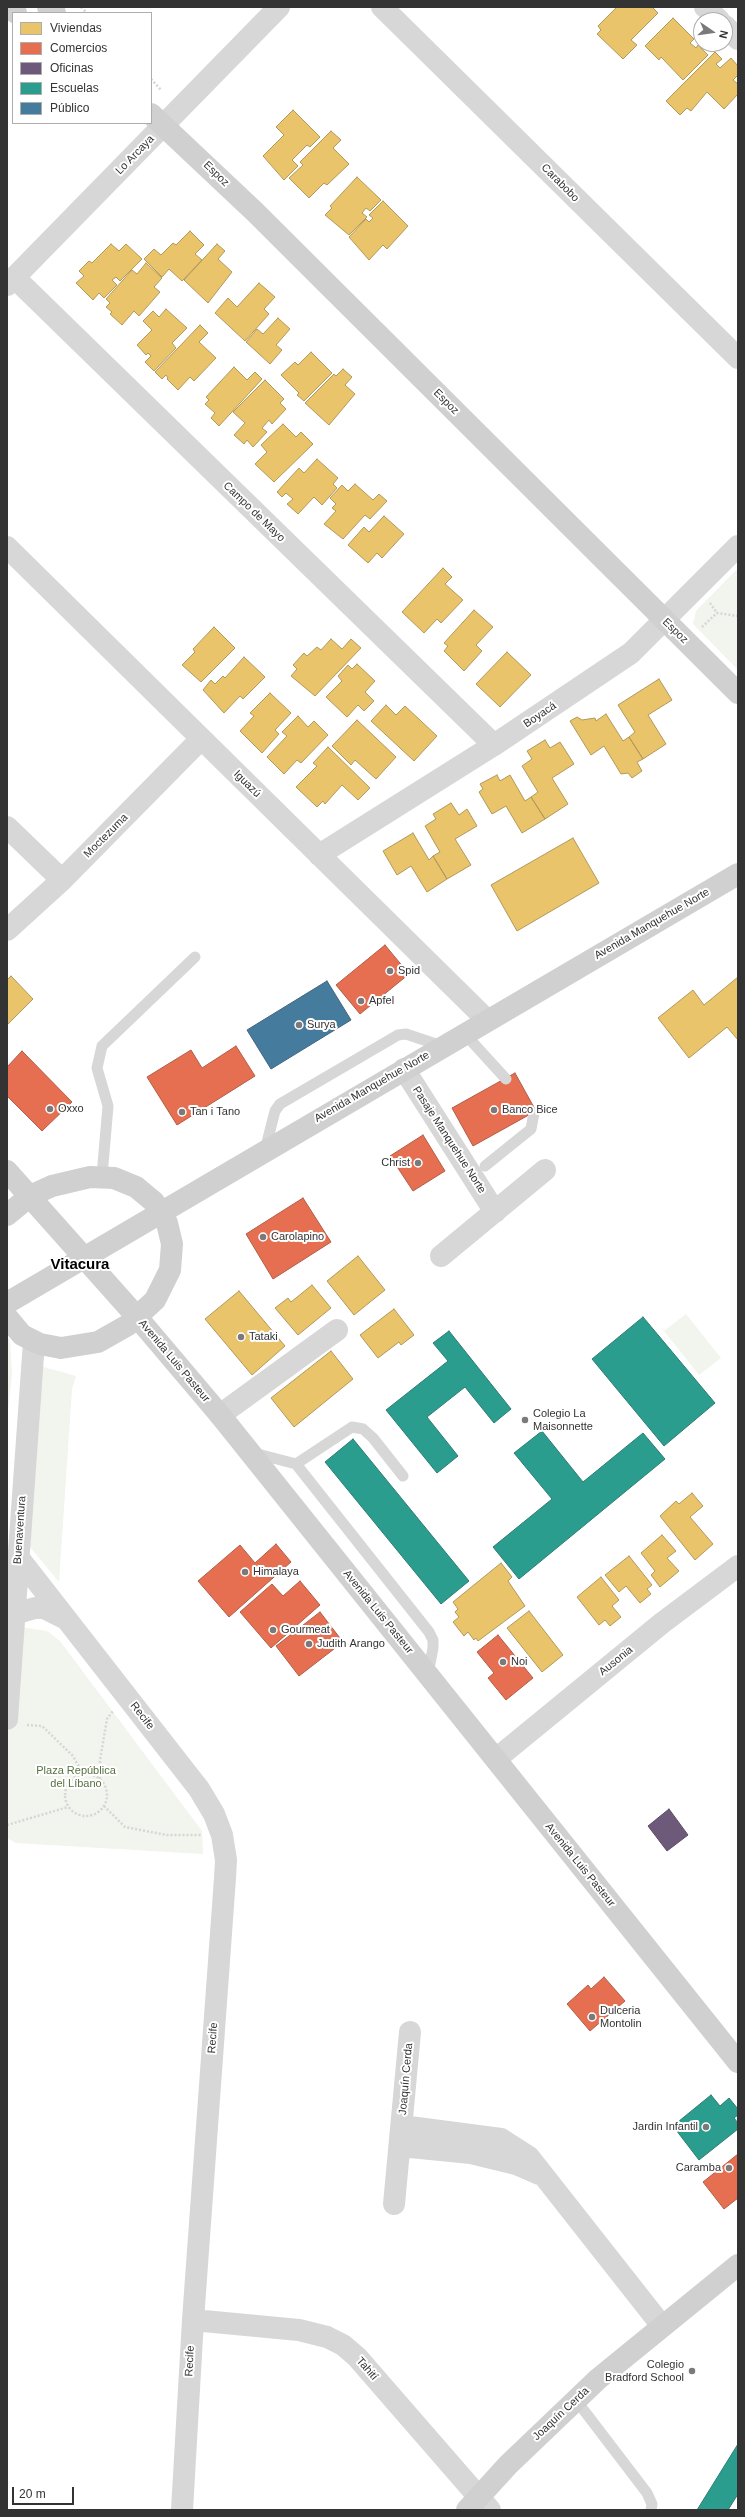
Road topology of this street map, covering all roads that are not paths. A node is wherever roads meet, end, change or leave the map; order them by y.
1 (279, 7) edge
2 (382, 7) edge
3 (157, 119) edge
4 (11, 282) edge
5 (738, 358) edge
6 (738, 546) edge
7 (7, 548) edge
8 (665, 621) junction
9 (738, 693) edge
10 (201, 739) junction
11 (494, 746) junction
12 (7, 827) edge
13 (319, 855) junction
14 (738, 874) edge
15 (62, 880) junction
16 (7, 930) edge
17 (195, 957) dead end
18 (487, 1020) junction
19 (464, 1033) junction
20 (442, 1046) junction
21 (404, 1069) junction
22 (506, 1079) dead end
23 (534, 1113) dead end
24 (265, 1150) junction
25 (484, 1166) dead end
26 (545, 1170) dead end
27 (7, 1171) edge
28 (102, 1176) junction
29 (30, 1196) junction
30 (161, 1211) junction
31 (495, 1212) junction
32 (7, 1215) edge
33 (441, 1256) dead end
34 (84, 1257) junction
35 (7, 1303) edge
36 (7, 1317) edge
37 (137, 1317) junction
38 (337, 1330) dead end
39 (34, 1342) junction
40 (220, 1415) junction
41 (249, 1452) junction
42 (296, 1464) junction
43 (404, 1476) dead end
44 (13, 1565) edge
45 (738, 1566) edge
46 (14, 1614) junction
47 (64, 1618) junction
48 (428, 1674) junction
49 (14, 1722) edge
50 (496, 1759) junction
51 (410, 2032) dead end
52 (738, 2062) edge
53 (401, 2136) junction
54 (394, 2204) dead end
55 (738, 2265) edge
56 (192, 2320) junction
57 (662, 2326) junction
58 (576, 2400) junction
59 (478, 2506) edge
60 (182, 2510) edge
61 (651, 2510) edge

1 - 3 street, Lo Arcaya
2 - 5 street, Carabobo
3 - 4 street, Lo Arcaya
3 - 8 street, Espoz
4 - 11 street, Campo de Mayo
6 - 8 street, Boyacá
7 - 10 street, Iguazú
8 - 9 street, Espoz
8 - 11 street, Boyacá
10 - 13 street, Iguazú
10 - 15 street, Moctezuma
11 - 13 street, Boyacá
12 - 15 street
13 - 18 street, Iguazú
14 - 18 street, Avenida Manquehue Norte
15 - 16 street, Moctezuma
17 - 28 lane
18 - 19 street, Avenida Manquehue Norte
19 - 20 street, Avenida Manquehue Norte
19 - 22 lane
20 - 21 street, Avenida Manquehue Norte
20 - 24 lane
21 - 24 street, Avenida Manquehue Norte
21 - 31 street, Pasaje Manquehue Norte
23 - 25 lane
24 - 30 street, Avenida Manquehue Norte
26 - 31 street
27 - 29 street, Avenida Luis Pasteur
28 - 29 street
28 - 30 street
29 - 32 street
29 - 34 street, Avenida Luis Pasteur
30 - 34 street, Avenida Manquehue Norte
30 - 37 street
31 - 33 street
34 - 35 street, Avenida Manquehue Norte
34 - 37 street, Avenida Luis Pasteur
36 - 39 street
37 - 39 street
37 - 40 street, Avenida Luis Pasteur
38 - 40 street
39 - 44 street, Buenaventura
40 - 41 street, Avenida Luis Pasteur
41 - 42 lane
41 - 48 street, Avenida Luis Pasteur
42 - 43 lane
42 - 48 lane
44 - 46 street, Buenaventura
44 - 47 street, Recife
45 - 50 street, Ausonia
46 - 47 street, Recife
46 - 49 street, Buenaventura
47 - 56 street, Recife
48 - 50 street, Avenida Luis Pasteur
50 - 52 street, Avenida Luis Pasteur
51 - 53 street, Joaquín Cerda
53 - 54 street, Joaquín Cerda
53 - 57 street
55 - 57 street, Joaquín Cerda
56 - 59 street, Tahití
56 - 60 street, Recife
57 - 58 street, Joaquín Cerda
58 - 59 street, Joaquín Cerda
58 - 61 lane

